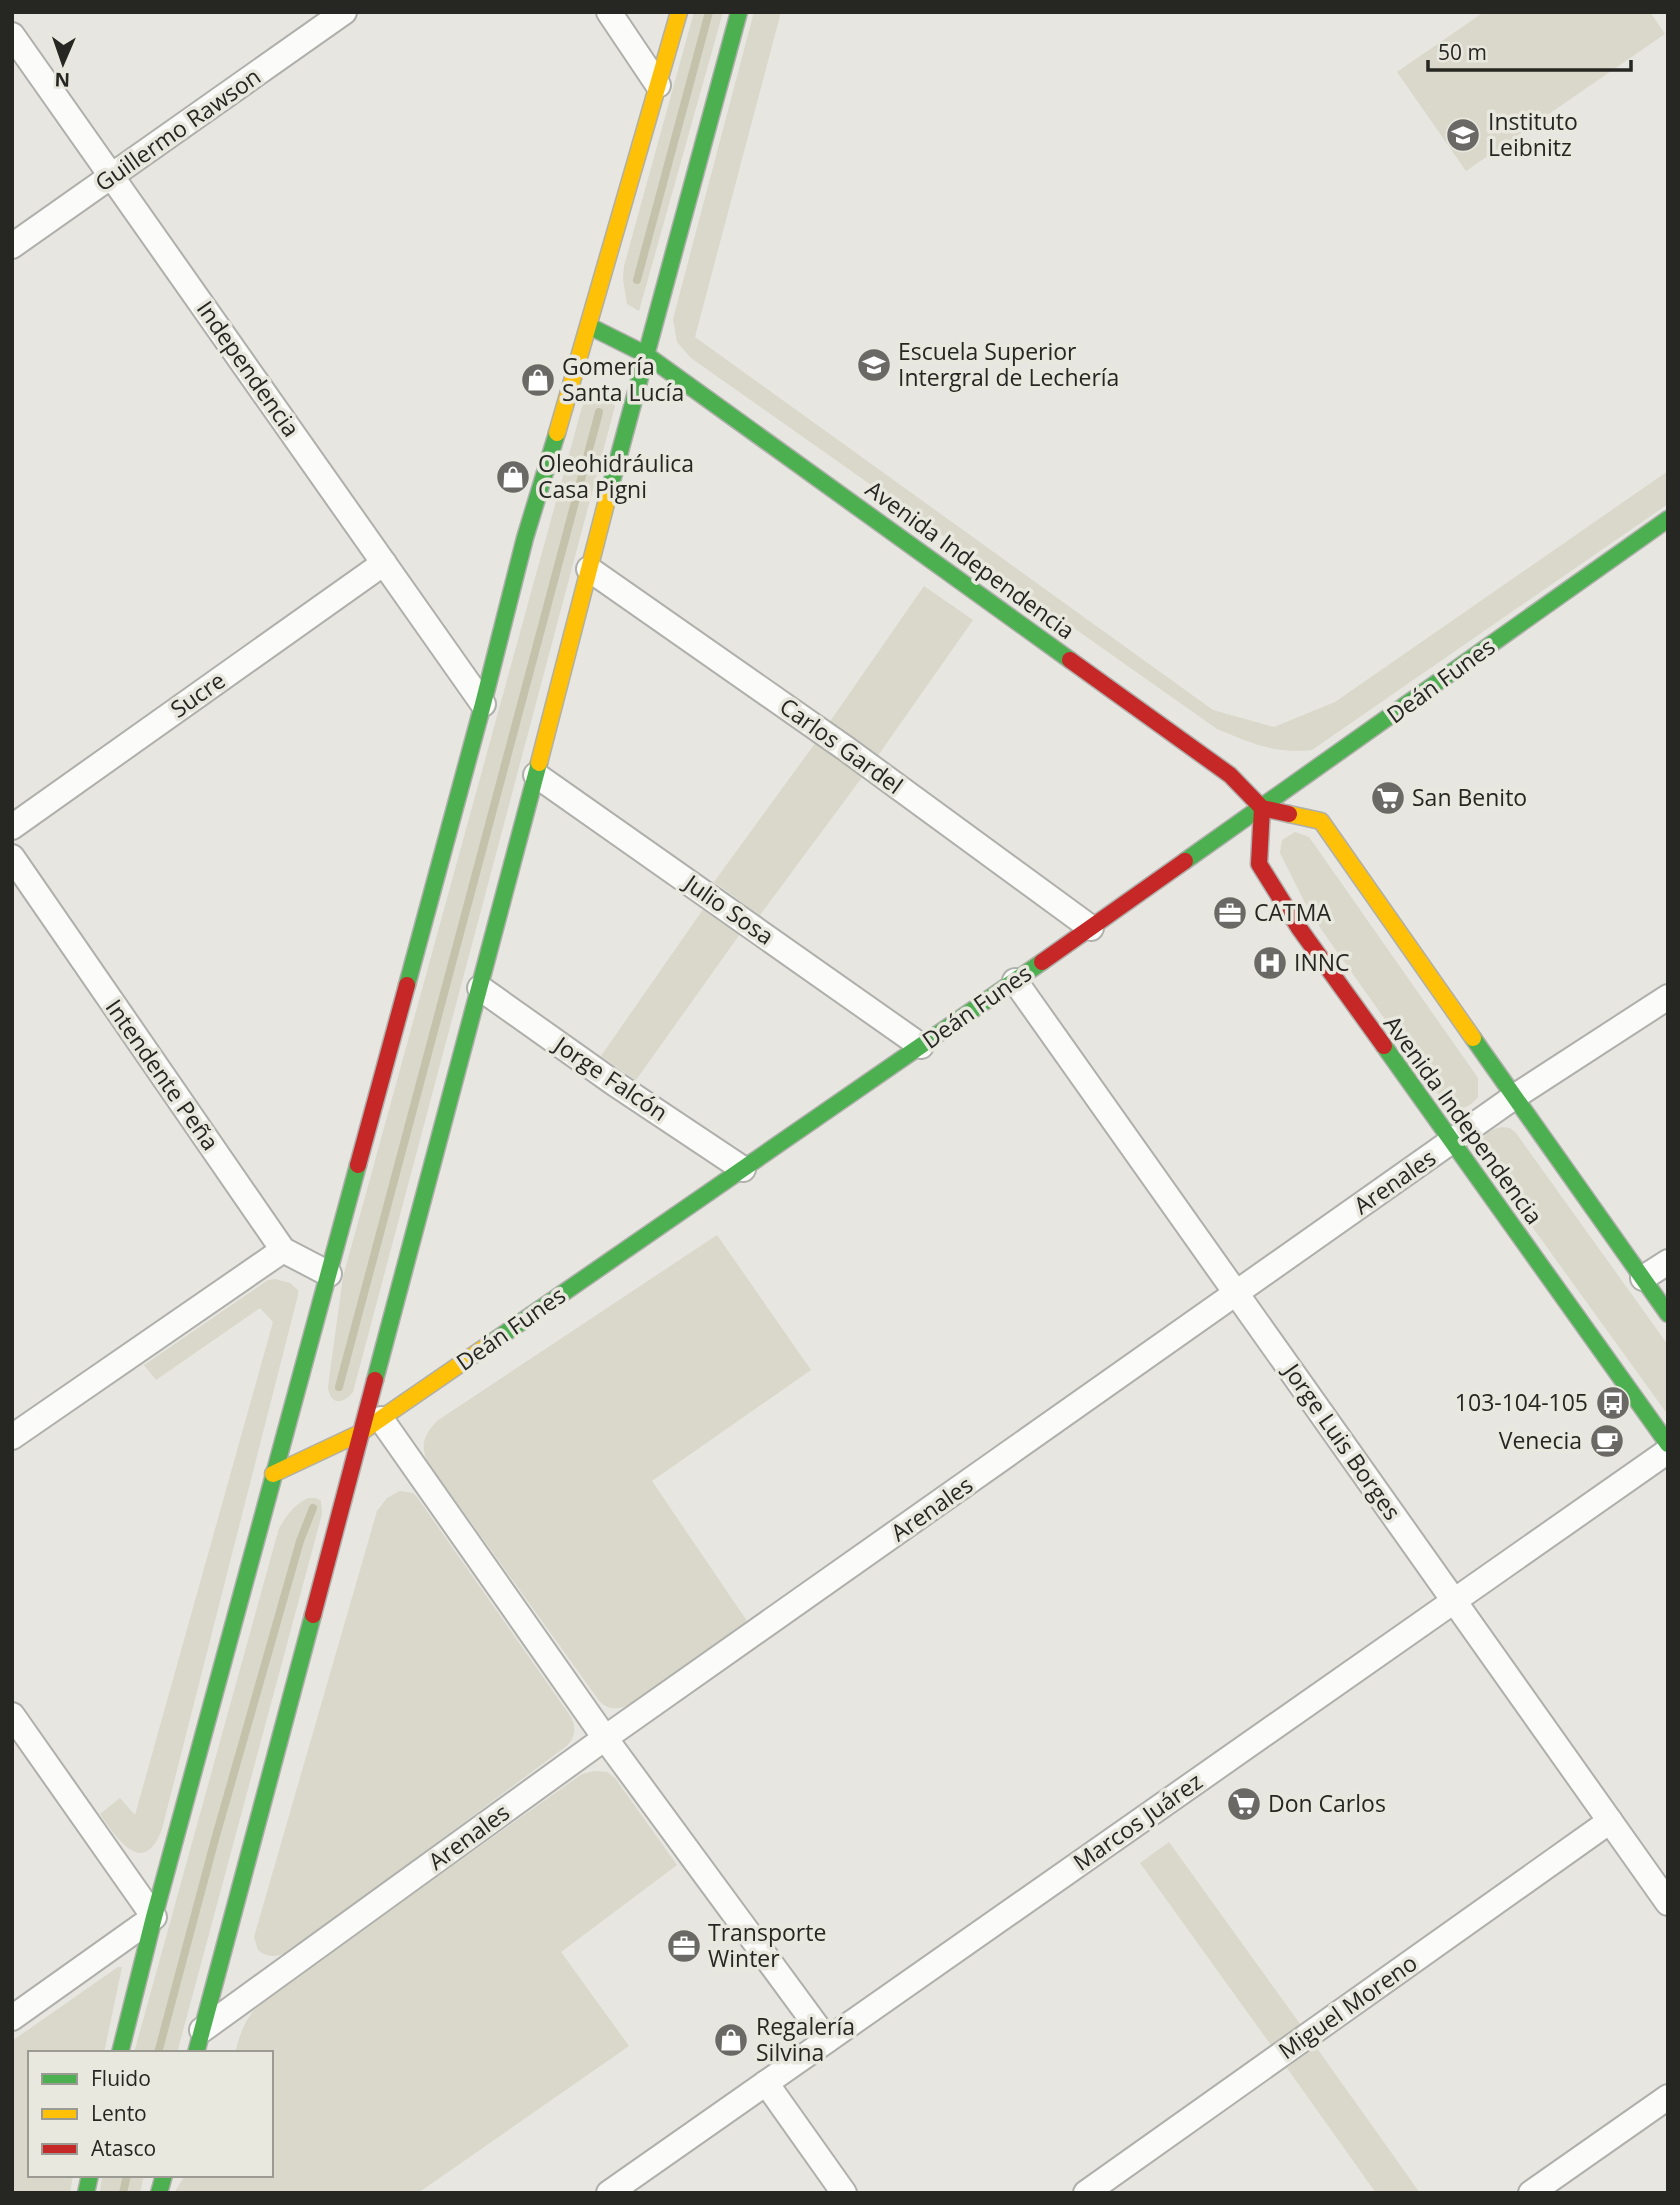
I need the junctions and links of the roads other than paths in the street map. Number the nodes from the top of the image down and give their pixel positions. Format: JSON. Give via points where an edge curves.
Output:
{"nodes":[{"id":1,"x":344,"y":12,"type":"edge"},
{"id":2,"x":609,"y":12,"type":"edge"},
{"id":3,"x":679,"y":12,"type":"edge"},
{"id":4,"x":739,"y":12,"type":"edge"},
{"id":5,"x":12,"y":34,"type":"edge"},
{"id":6,"x":658,"y":85,"type":"junction"},
{"id":7,"x":112,"y":177,"type":"junction"},
{"id":8,"x":12,"y":246,"type":"edge"},
{"id":9,"x":589,"y":326,"type":"junction"},
{"id":10,"x":645,"y":354,"type":"junction"},
{"id":11,"x":1668,"y":519,"type":"edge"},
{"id":12,"x":384,"y":563,"type":"junction"},
{"id":13,"x":589,"y":569,"type":"junction"},
{"id":14,"x":483,"y":704,"type":"junction"},
{"id":15,"x":537,"y":775,"type":"junction"},
{"id":16,"x":1262,"y":808,"type":"junction"},
{"id":17,"x":12,"y":827,"type":"edge"},
{"id":18,"x":12,"y":857,"type":"edge"},
{"id":19,"x":1091,"y":928,"type":"junction"},
{"id":20,"x":1015,"y":981,"type":"junction"},
{"id":21,"x":480,"y":988,"type":"junction"},
{"id":22,"x":1668,"y":997,"type":"edge"},
{"id":23,"x":921,"y":1046,"type":"junction"},
{"id":24,"x":1514,"y":1097,"type":"junction"},
{"id":25,"x":1451,"y":1142,"type":"junction"},
{"id":26,"x":743,"y":1169,"type":"junction"},
{"id":27,"x":283,"y":1250,"type":"junction"},
{"id":28,"x":1668,"y":1262,"type":"edge"},
{"id":29,"x":329,"y":1275,"type":"junction"},
{"id":30,"x":1643,"y":1278,"type":"junction"},
{"id":31,"x":1237,"y":1294,"type":"junction"},
{"id":32,"x":1668,"y":1314,"type":"edge"},
{"id":33,"x":381,"y":1419,"type":"junction"},
{"id":34,"x":360,"y":1433,"type":"junction"},
{"id":35,"x":12,"y":1437,"type":"edge"},
{"id":36,"x":1668,"y":1444,"type":"edge"},
{"id":37,"x":1668,"y":1451,"type":"edge"},
{"id":38,"x":273,"y":1474,"type":"junction"},
{"id":39,"x":1455,"y":1600,"type":"junction"},
{"id":40,"x":12,"y":1715,"type":"edge"},
{"id":41,"x":606,"y":1738,"type":"junction"},
{"id":42,"x":1610,"y":1821,"type":"junction"},
{"id":43,"x":1668,"y":1903,"type":"edge"},
{"id":44,"x":154,"y":1917,"type":"junction"},
{"id":45,"x":12,"y":2018,"type":"edge"},
{"id":46,"x":827,"y":2040,"type":"junction"},
{"id":47,"x":199,"y":2042,"type":"edge"},
{"id":48,"x":120,"y":2051,"type":"edge"},
{"id":49,"x":766,"y":2083,"type":"junction"},
{"id":50,"x":1668,"y":2097,"type":"edge"},
{"id":51,"x":609,"y":2193,"type":"edge"},
{"id":52,"x":844,"y":2193,"type":"edge"},
{"id":53,"x":1086,"y":2193,"type":"edge"},
{"id":54,"x":1531,"y":2193,"type":"edge"}],
"edges":[{"from":1,"to":7,"type":"street","name":"Guillermo Rawson"},
{"from":2,"to":6,"type":"street"},
{"from":3,"to":6,"type":"main road"},
{"from":4,"to":10,"type":"main road"},
{"from":5,"to":7,"type":"street","name":"Independencia"},
{"from":6,"to":9,"type":"main road"},
{"from":7,"to":8,"type":"street","name":"Guillermo Rawson"},
{"from":7,"to":12,"type":"street","name":"Independencia"},
{"from":9,"to":10,"type":"main road"},
{"from":9,"to":14,"type":"main road","via":[[525,538]]},
{"from":10,"to":13,"type":"main road"},
{"from":10,"to":16,"type":"main road","name":"Avenida Independencia","via":[[1230,775]]},
{"from":11,"to":16,"type":"main road","name":"Deán Funes"},
{"from":12,"to":14,"type":"street","name":"Independencia"},
{"from":12,"to":17,"type":"street","name":"Sucre"},
{"from":13,"to":15,"type":"main road"},
{"from":13,"to":19,"type":"street","name":"Carlos Gardel"},
{"from":14,"to":29,"type":"main road"},
{"from":15,"to":21,"type":"main road"},
{"from":15,"to":23,"type":"street","name":"Julio Sosa"},
{"from":16,"to":19,"type":"main road","name":"Deán Funes"},
{"from":16,"to":24,"type":"main road","via":[[1321,821]]},
{"from":16,"to":25,"type":"main road","name":"Avenida Independencia","via":[[1259,864]]},
{"from":18,"to":27,"type":"street","name":"Intendente Peña"},
{"from":19,"to":20,"type":"main road","name":"Deán Funes"},
{"from":20,"to":23,"type":"main road","name":"Deán Funes"},
{"from":20,"to":31,"type":"street","name":"Jorge Luis Borges"},
{"from":21,"to":26,"type":"street","name":"Jorge Falcón"},
{"from":21,"to":34,"type":"main road"},
{"from":22,"to":24,"type":"street","name":"Arenales"},
{"from":23,"to":26,"type":"main road","name":"Deán Funes"},
{"from":24,"to":25,"type":"street","name":"Arenales"},
{"from":24,"to":30,"type":"main road"},
{"from":25,"to":31,"type":"street","name":"Arenales"},
{"from":25,"to":36,"type":"main road","name":"Avenida Independencia"},
{"from":26,"to":33,"type":"main road","name":"Deán Funes"},
{"from":27,"to":29,"type":"street","name":"Intendente Peña"},
{"from":27,"to":35,"type":"street"},
{"from":28,"to":30,"type":"street"},
{"from":29,"to":38,"type":"main road"},
{"from":30,"to":32,"type":"main road"},
{"from":31,"to":39,"type":"street","name":"Jorge Luis Borges"},
{"from":31,"to":41,"type":"street","name":"Arenales"},
{"from":33,"to":34,"type":"main road","name":"Deán Funes"},
{"from":33,"to":41,"type":"street"},
{"from":34,"to":38,"type":"main road","name":"Deán Funes"},
{"from":34,"to":47,"type":"main road"},
{"from":37,"to":39,"type":"street","name":"Marcos Juárez"},
{"from":38,"to":44,"type":"main road"},
{"from":39,"to":42,"type":"street","name":"Jorge Luis Borges"},
{"from":39,"to":46,"type":"street","name":"Marcos Juárez"},
{"from":40,"to":44,"type":"street"},
{"from":41,"to":46,"type":"street"},
{"from":41,"to":47,"type":"street","name":"Arenales"},
{"from":42,"to":43,"type":"street","name":"Jorge Luis Borges"},
{"from":42,"to":53,"type":"street","name":"Miguel Moreno"},
{"from":44,"to":45,"type":"street"},
{"from":44,"to":48,"type":"main road"},
{"from":46,"to":49,"type":"street","name":"Marcos Juárez"},
{"from":49,"to":51,"type":"street","name":"Marcos Juárez"},
{"from":49,"to":52,"type":"street"},
{"from":50,"to":54,"type":"street"}]}
